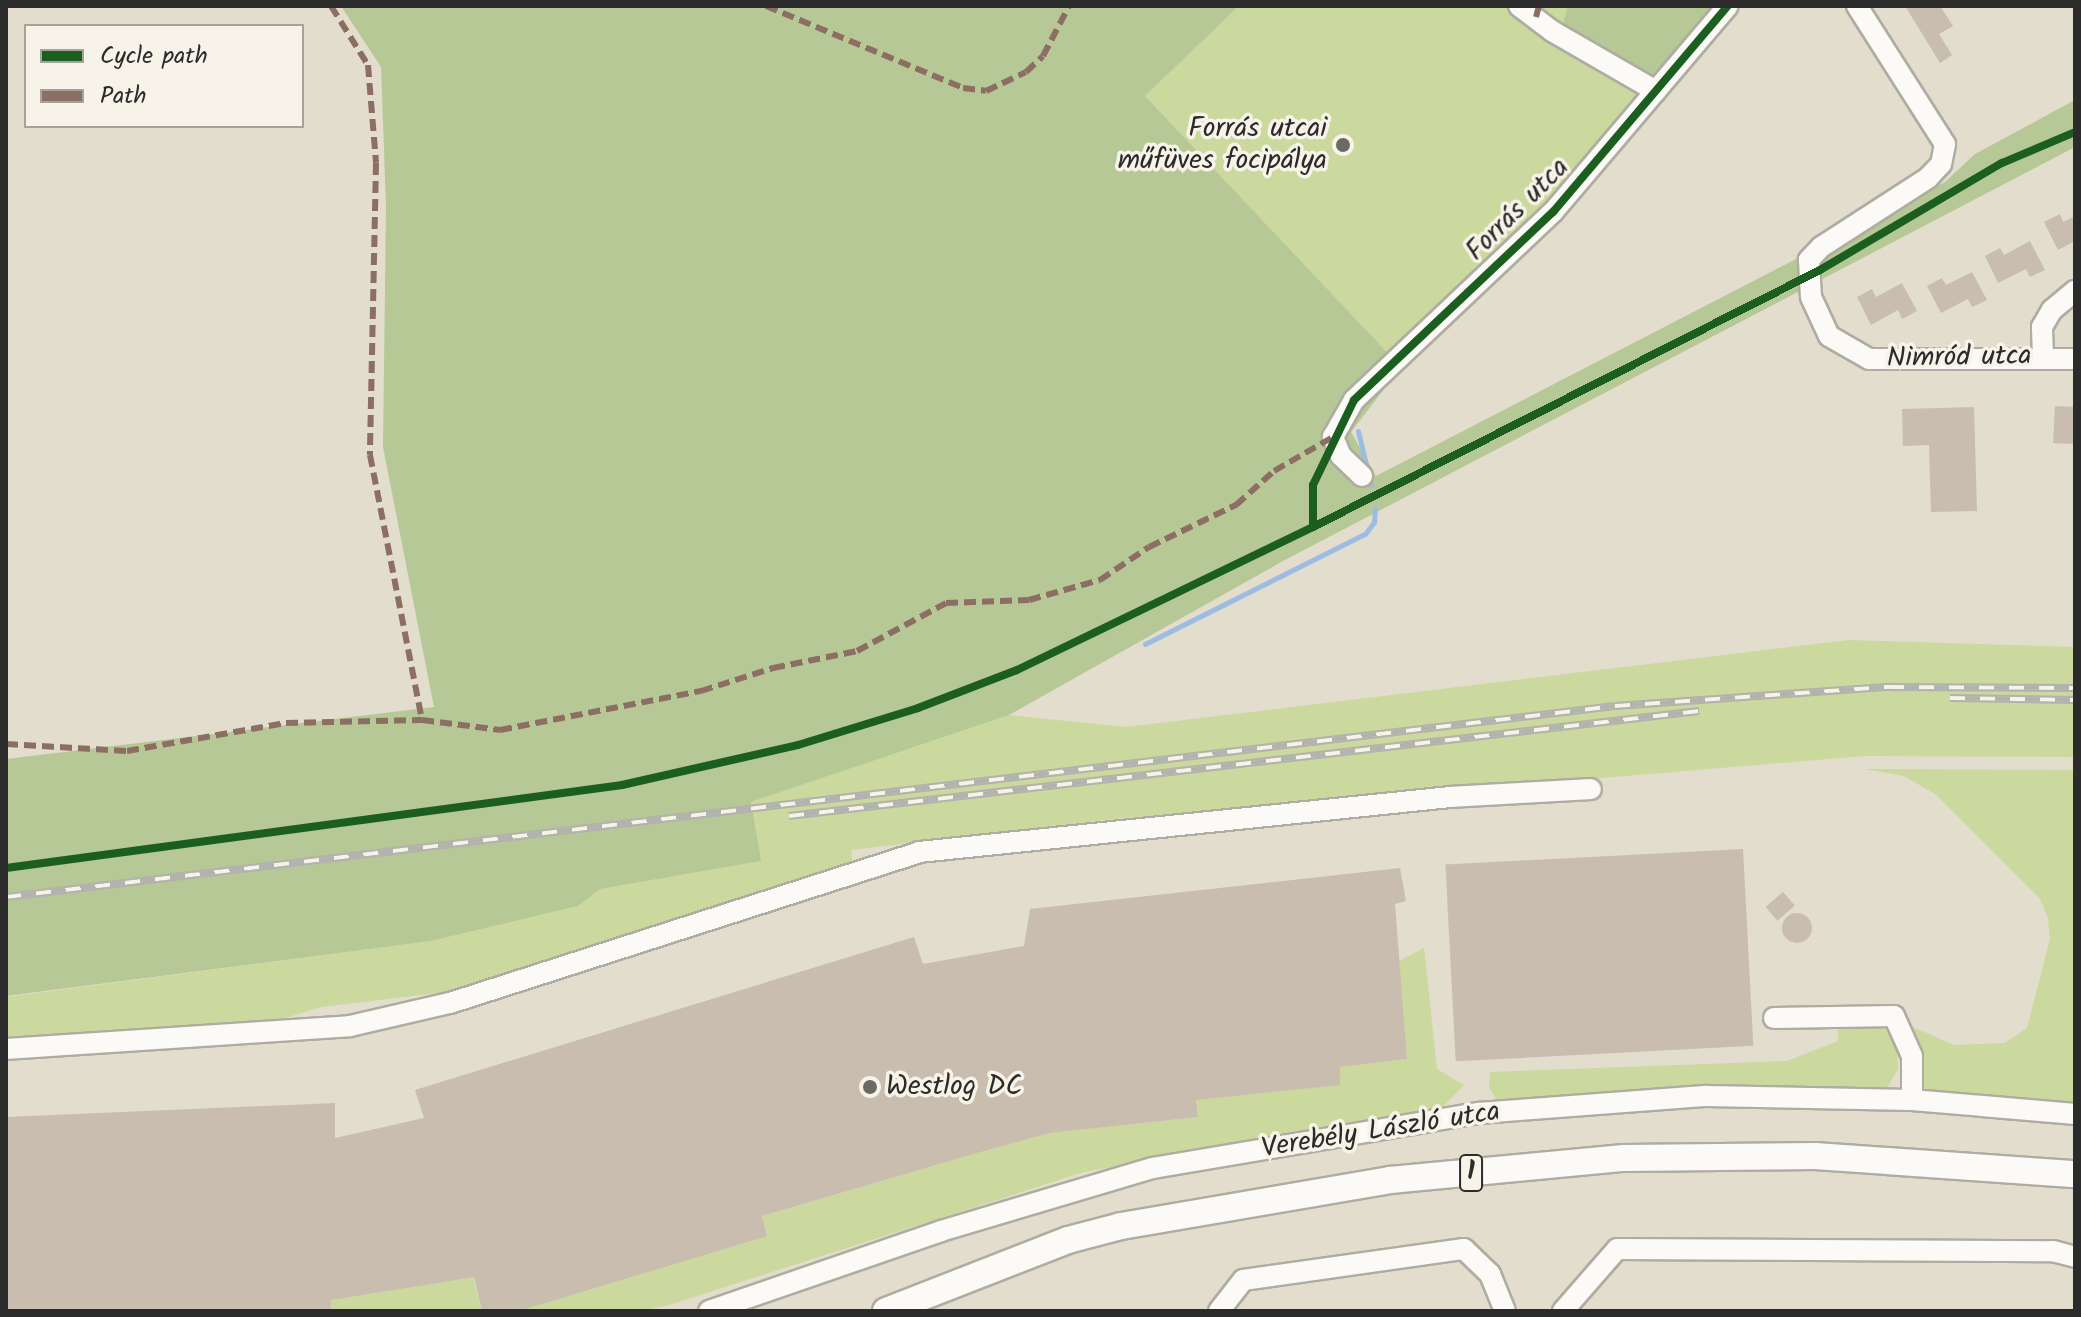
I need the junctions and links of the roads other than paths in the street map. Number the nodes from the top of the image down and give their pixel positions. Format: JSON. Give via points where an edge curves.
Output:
{"nodes":[{"id":1,"x":1519,"y":6,"type":"edge"},
{"id":2,"x":1728,"y":6,"type":"edge"},
{"id":3,"x":1857,"y":6,"type":"edge"},
{"id":4,"x":1656,"y":91,"type":"junction"},
{"id":5,"x":2075,"y":291,"type":"edge"},
{"id":6,"x":2043,"y":357,"type":"junction"},
{"id":7,"x":2075,"y":359,"type":"edge"},
{"id":8,"x":1362,"y":476,"type":"dead end"},
{"id":9,"x":1591,"y":789,"type":"dead end"},
{"id":10,"x":1774,"y":1018,"type":"dead end"},
{"id":11,"x":6,"y":1049,"type":"edge"},
{"id":12,"x":1912,"y":1100,"type":"junction"},
{"id":13,"x":2075,"y":1114,"type":"edge"},
{"id":14,"x":2075,"y":1174,"type":"edge"},
{"id":15,"x":2075,"y":1257,"type":"edge"},
{"id":16,"x":709,"y":1311,"type":"edge"},
{"id":17,"x":886,"y":1311,"type":"edge"},
{"id":18,"x":1219,"y":1311,"type":"edge"},
{"id":19,"x":1505,"y":1311,"type":"edge"},
{"id":20,"x":1563,"y":1311,"type":"edge"}],
"edges":[{"from":1,"to":4,"type":"street"},
{"from":2,"to":4,"type":"street","name":"Forrás utca"},
{"from":3,"to":6,"type":"street","name":"Nimród utca","via":[[1945,144],[1941,164],[1928,178],[1809,260],[1807,277],[1829,336],[1869,359]]},
{"from":4,"to":8,"type":"street","name":"Forrás utca","via":[[1553,212],[1354,400],[1333,437],[1341,456]]},
{"from":5,"to":6,"type":"street","via":[[2052,310],[2042,327]]},
{"from":6,"to":7,"type":"street","name":"Nimród utca"},
{"from":9,"to":11,"type":"street","via":[[1450,797],[919,852],[450,1003],[350,1026]]},
{"from":10,"to":12,"type":"street","via":[[1894,1016],[1912,1056]]},
{"from":12,"to":13,"type":"street","name":"Verebély László utca"},
{"from":12,"to":16,"type":"street","name":"Verebély László utca","via":[[1707,1096],[1479,1113],[1153,1168],[941,1231]]},
{"from":14,"to":17,"type":"main road","number":"1","via":[[1815,1156],[1624,1158],[1390,1180],[1121,1226],[1040,1250]]},
{"from":15,"to":20,"type":"street","via":[[2053,1251],[1617,1249]]},
{"from":18,"to":19,"type":"street","via":[[1243,1280],[1464,1249],[1490,1274]]}]}
